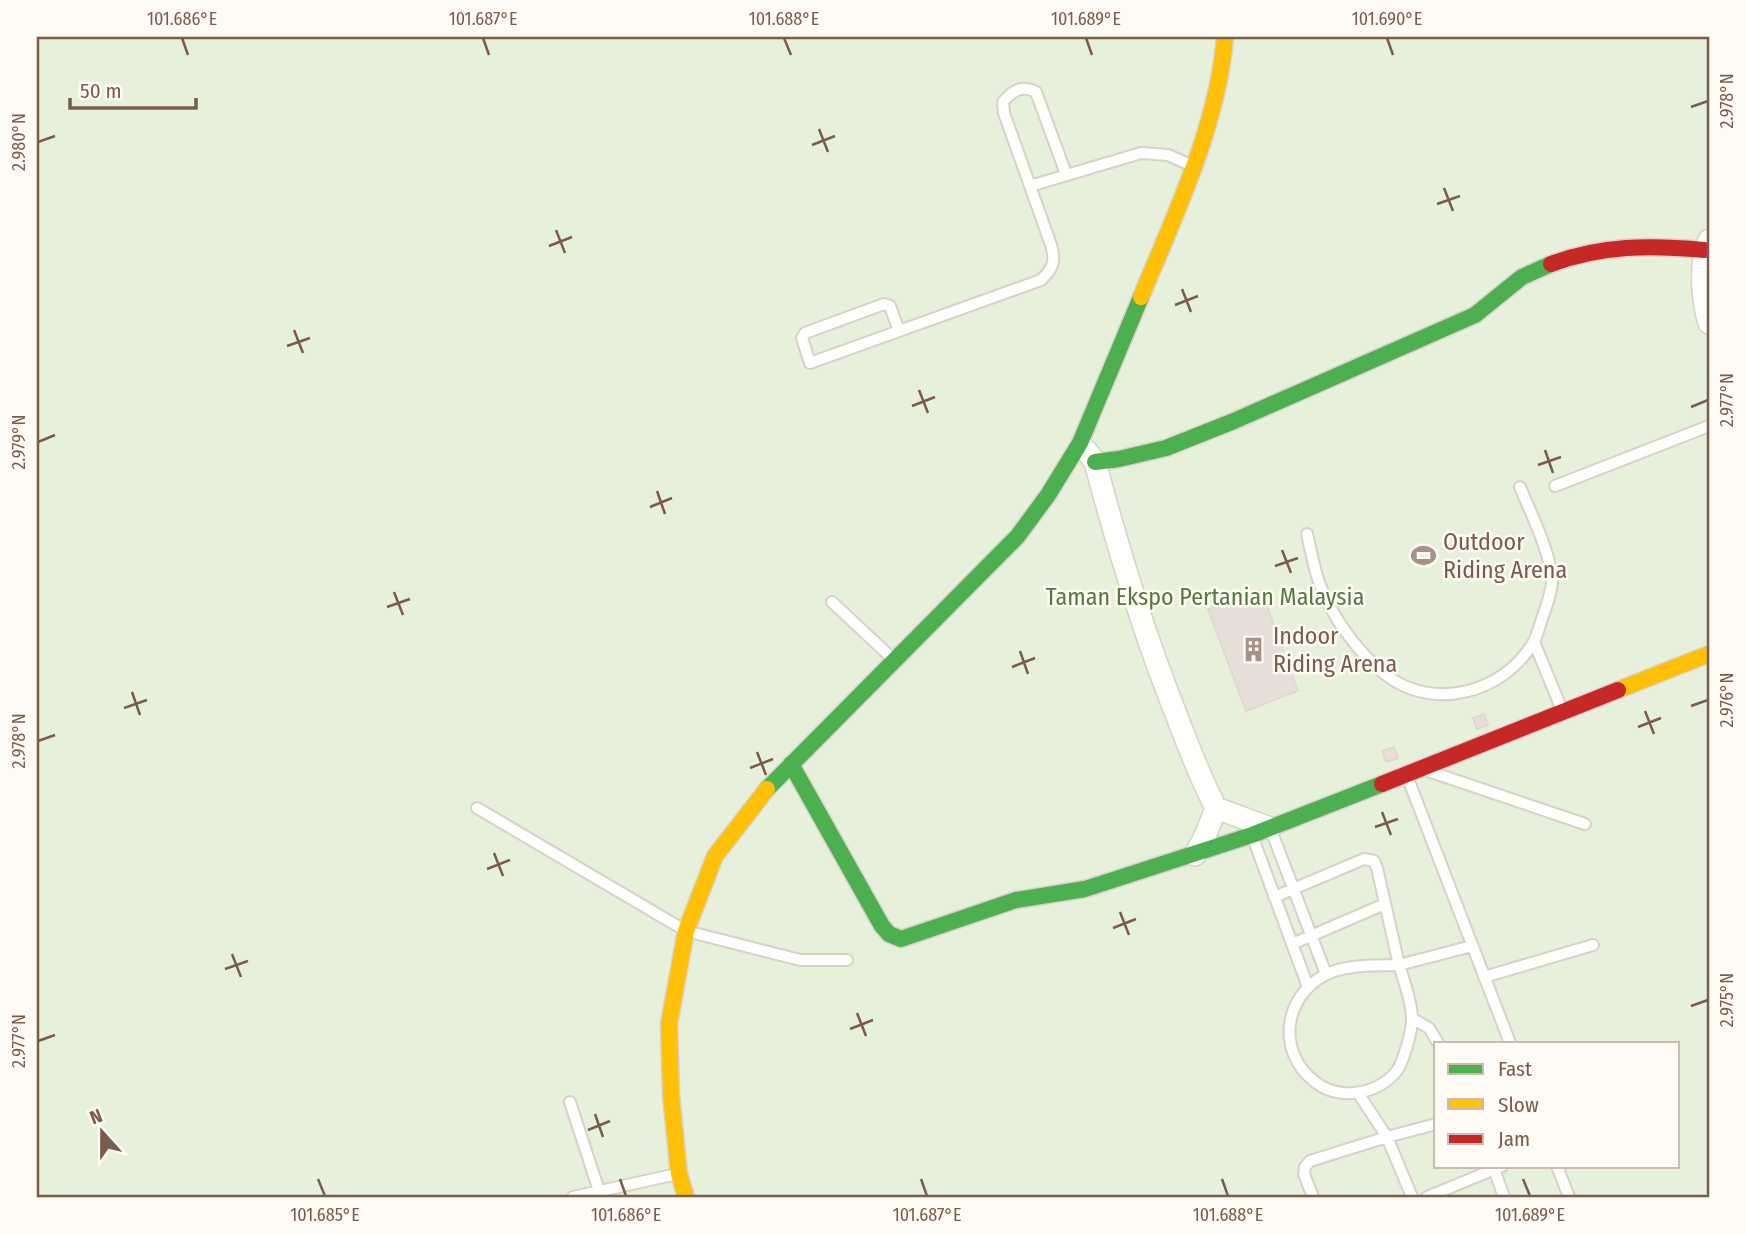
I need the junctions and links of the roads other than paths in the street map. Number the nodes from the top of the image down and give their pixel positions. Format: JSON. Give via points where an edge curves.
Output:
{"nodes":[{"id":1,"x":1225,"y":37,"type":"edge"},
{"id":2,"x":1195,"y":167,"type":"junction"},
{"id":3,"x":1066,"y":174,"type":"junction"},
{"id":4,"x":1030,"y":186,"type":"junction"},
{"id":5,"x":1707,"y":245,"type":"edge"},
{"id":6,"x":1709,"y":323,"type":"edge"},
{"id":7,"x":899,"y":331,"type":"junction"},
{"id":8,"x":1709,"y":426,"type":"edge"},
{"id":9,"x":1080,"y":443,"type":"junction"},
{"id":10,"x":1095,"y":462,"type":"junction"},
{"id":11,"x":1555,"y":486,"type":"dead end"},
{"id":12,"x":1520,"y":487,"type":"dead end"},
{"id":13,"x":1307,"y":534,"type":"dead end"},
{"id":14,"x":832,"y":602,"type":"dead end"},
{"id":15,"x":1534,"y":642,"type":"junction"},
{"id":16,"x":1709,"y":654,"type":"edge"},
{"id":17,"x":895,"y":661,"type":"junction"},
{"id":18,"x":1562,"y":710,"type":"junction"},
{"id":19,"x":791,"y":764,"type":"junction"},
{"id":20,"x":1412,"y":771,"type":"junction"},
{"id":21,"x":477,"y":808,"type":"dead end"},
{"id":22,"x":1216,"y":808,"type":"junction"},
{"id":23,"x":1585,"y":824,"type":"dead end"},
{"id":24,"x":1261,"y":831,"type":"junction"},
{"id":25,"x":1195,"y":855,"type":"junction"},
{"id":26,"x":1293,"y":890,"type":"junction"},
{"id":27,"x":1274,"y":897,"type":"junction"},
{"id":28,"x":1385,"y":904,"type":"junction"},
{"id":29,"x":686,"y":931,"type":"junction"},
{"id":30,"x":1311,"y":936,"type":"junction"},
{"id":31,"x":1292,"y":944,"type":"junction"},
{"id":32,"x":1472,"y":946,"type":"junction"},
{"id":33,"x":1592,"y":946,"type":"dead end"},
{"id":34,"x":847,"y":960,"type":"dead end"},
{"id":35,"x":1399,"y":965,"type":"junction"},
{"id":36,"x":1326,"y":974,"type":"junction"},
{"id":37,"x":1484,"y":977,"type":"junction"},
{"id":38,"x":1308,"y":986,"type":"junction"},
{"id":39,"x":1413,"y":1019,"type":"junction"},
{"id":40,"x":1437,"y":1042,"type":"edge"},
{"id":41,"x":1510,"y":1042,"type":"edge"},
{"id":42,"x":1358,"y":1093,"type":"junction"},
{"id":43,"x":570,"y":1102,"type":"dead end"},
{"id":44,"x":1434,"y":1125,"type":"edge"},
{"id":45,"x":1387,"y":1137,"type":"junction"},
{"id":46,"x":1494,"y":1168,"type":"edge"},
{"id":47,"x":1496,"y":1168,"type":"edge"},
{"id":48,"x":1559,"y":1168,"type":"edge"},
{"id":49,"x":679,"y":1174,"type":"junction"},
{"id":50,"x":600,"y":1194,"type":"edge"},
{"id":51,"x":573,"y":1197,"type":"edge"},
{"id":52,"x":686,"y":1197,"type":"edge"},
{"id":53,"x":1313,"y":1197,"type":"edge"},
{"id":54,"x":1412,"y":1197,"type":"edge"},
{"id":55,"x":1427,"y":1197,"type":"edge"},
{"id":56,"x":1504,"y":1197,"type":"edge"},
{"id":57,"x":1569,"y":1197,"type":"edge"}],
"edges":[{"from":1,"to":2,"type":"street"},
{"from":2,"to":3,"type":"lane","via":[[1168,155],[1141,153]]},
{"from":2,"to":9,"type":"street"},
{"from":3,"to":4,"type":"lane"},
{"from":3,"to":4,"type":"lane","via":[[1036,92],[1018,89],[1003,102],[1004,113]]},
{"from":4,"to":7,"type":"lane","via":[[1055,257],[1052,270],[1041,280]]},
{"from":5,"to":6,"type":"street","via":[[1703,304]]},
{"from":5,"to":10,"type":"street","via":[[1616,245],[1548,265],[1518,280],[1475,315],[1234,420],[1145,454]]},
{"from":7,"to":7,"type":"lane","via":[[810,363],[802,335],[884,304],[890,306]]},
{"from":8,"to":11,"type":"lane"},
{"from":9,"to":10,"type":"street"},
{"from":9,"to":17,"type":"street","via":[[1017,537]]},
{"from":10,"to":22,"type":"street","via":[[1120,556],[1163,682]]},
{"from":12,"to":15,"type":"lane","via":[[1552,582]]},
{"from":13,"to":15,"type":"lane","via":[[1320,586],[1336,616],[1369,658],[1401,685],[1422,694],[1464,693],[1506,673]]},
{"from":14,"to":17,"type":"lane"},
{"from":15,"to":18,"type":"lane"},
{"from":16,"to":18,"type":"street"},
{"from":17,"to":19,"type":"street"},
{"from":18,"to":20,"type":"street"},
{"from":19,"to":25,"type":"street","via":[[881,926],[901,939],[1016,900],[1085,889]]},
{"from":19,"to":29,"type":"street","via":[[715,856]]},
{"from":20,"to":23,"type":"lane"},
{"from":20,"to":24,"type":"street"},
{"from":20,"to":32,"type":"lane"},
{"from":21,"to":29,"type":"lane"},
{"from":22,"to":24,"type":"street"},
{"from":22,"to":25,"type":"street"},
{"from":24,"to":25,"type":"street"},
{"from":24,"to":26,"type":"lane"},
{"from":24,"to":27,"type":"lane"},
{"from":26,"to":27,"type":"lane"},
{"from":26,"to":28,"type":"lane","via":[[1364,859],[1374,861]]},
{"from":26,"to":30,"type":"lane"},
{"from":27,"to":31,"type":"lane"},
{"from":28,"to":30,"type":"lane"},
{"from":28,"to":35,"type":"lane"},
{"from":29,"to":34,"type":"lane","via":[[800,960]]},
{"from":29,"to":49,"type":"street","via":[[669,1024]]},
{"from":30,"to":31,"type":"lane"},
{"from":30,"to":36,"type":"lane"},
{"from":31,"to":38,"type":"lane"},
{"from":32,"to":35,"type":"lane"},
{"from":32,"to":37,"type":"lane"},
{"from":33,"to":37,"type":"lane"},
{"from":35,"to":36,"type":"lane"},
{"from":35,"to":39,"type":"lane"},
{"from":36,"to":38,"type":"lane"},
{"from":37,"to":41,"type":"lane"},
{"from":38,"to":42,"type":"lane","via":[[1294,1004],[1288,1026],[1290,1048],[1315,1083],[1336,1092]]},
{"from":39,"to":40,"type":"lane","via":[[1429,1028]]},
{"from":39,"to":42,"type":"lane","via":[[1399,1070],[1384,1084]]},
{"from":42,"to":45,"type":"lane"},
{"from":43,"to":50,"type":"lane"},
{"from":44,"to":45,"type":"lane"},
{"from":45,"to":53,"type":"lane","via":[[1310,1161],[1304,1174]]},
{"from":45,"to":54,"type":"lane"},
{"from":46,"to":55,"type":"lane"},
{"from":47,"to":56,"type":"lane"},
{"from":48,"to":57,"type":"lane"},
{"from":49,"to":50,"type":"lane"},
{"from":49,"to":52,"type":"street"},
{"from":50,"to":51,"type":"lane"}]}
